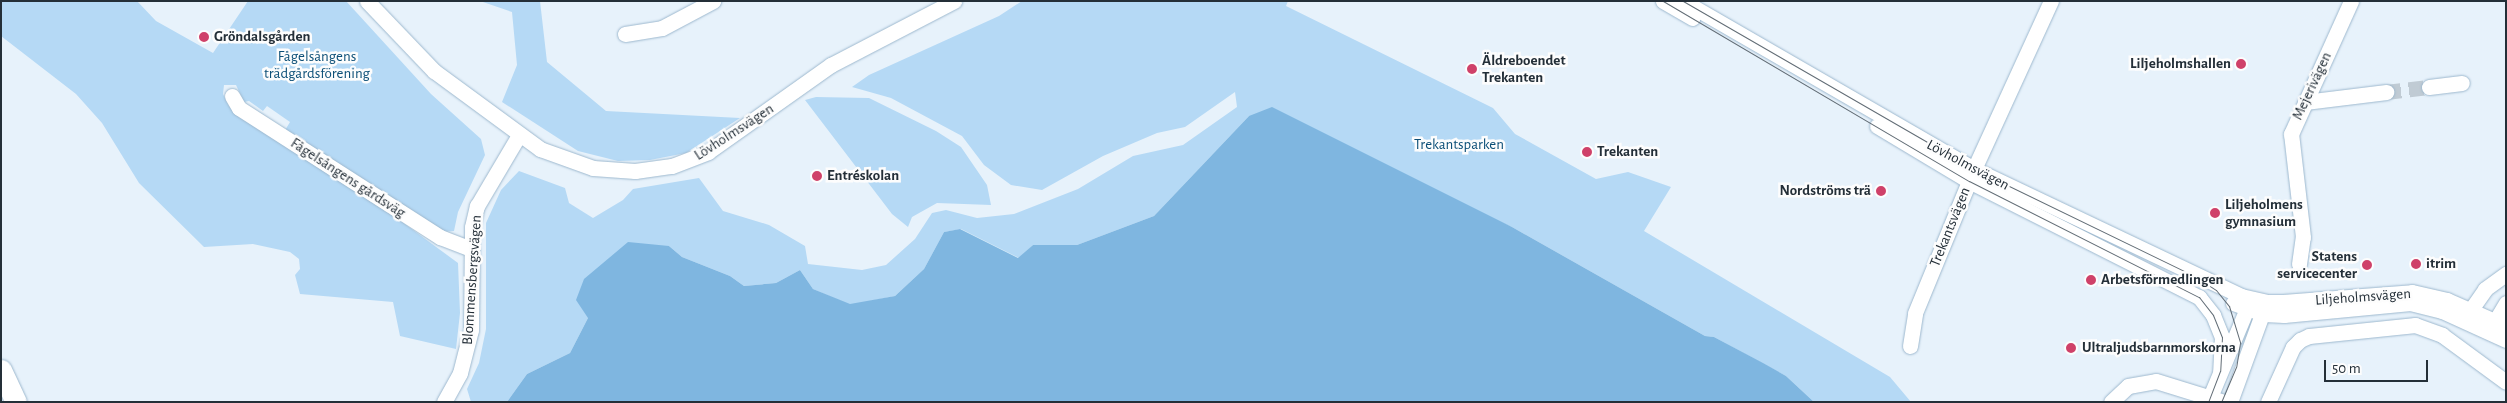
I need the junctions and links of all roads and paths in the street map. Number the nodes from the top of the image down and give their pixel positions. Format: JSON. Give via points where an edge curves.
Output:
{"nodes":[{"id":1,"x":366,"y":1,"type":"edge"},
{"id":2,"x":713,"y":1,"type":"edge"},
{"id":3,"x":954,"y":1,"type":"edge"},
{"id":4,"x":1663,"y":1,"type":"edge"},
{"id":5,"x":1683,"y":1,"type":"edge"},
{"id":6,"x":2351,"y":1,"type":"edge"},
{"id":7,"x":2048,"y":2,"type":"edge"},
{"id":8,"x":625,"y":34,"type":"dead end"},
{"id":9,"x":2462,"y":83,"type":"dead end"},
{"id":10,"x":2429,"y":87,"type":"tunnel mouth"},
{"id":11,"x":2386,"y":92,"type":"tunnel mouth"},
{"id":12,"x":232,"y":96,"type":"dead end"},
{"id":13,"x":2305,"y":102,"type":"junction"},
{"id":14,"x":519,"y":135,"type":"junction"},
{"id":15,"x":1971,"y":175,"type":"junction"},
{"id":16,"x":472,"y":249,"type":"junction"},
{"id":17,"x":2299,"y":264,"type":"dead end"},
{"id":18,"x":2506,"y":274,"type":"edge"},
{"id":19,"x":2182,"y":286,"type":"junction"},
{"id":20,"x":2506,"y":303,"type":"edge"},
{"id":21,"x":2249,"y":304,"type":"junction"},
{"id":22,"x":2265,"y":308,"type":"junction"},
{"id":23,"x":2467,"y":315,"type":"junction"},
{"id":24,"x":2497,"y":326,"type":"edge"},
{"id":25,"x":2506,"y":340,"type":"edge"},
{"id":26,"x":1910,"y":346,"type":"dead end"},
{"id":27,"x":1,"y":370,"type":"edge"},
{"id":28,"x":2220,"y":371,"type":"junction"},
{"id":29,"x":2506,"y":382,"type":"edge"},
{"id":30,"x":2214,"y":400,"type":"edge"},
{"id":31,"x":16,"y":402,"type":"edge"},
{"id":32,"x":444,"y":402,"type":"edge"},
{"id":33,"x":2111,"y":402,"type":"edge"},
{"id":34,"x":2230,"y":402,"type":"edge"},
{"id":35,"x":2268,"y":402,"type":"edge"}],
"edges":[{"from":1,"to":14,"type":"street","name":"Lövholmsvägen","via":[[434,71]]},
{"from":2,"to":8,"type":"street","via":[[662,28]]},
{"from":3,"to":14,"type":"street","name":"Lövholmsvägen","via":[[831,65],[708,152],[678,164],[635,171],[593,168],[540,149]]},
{"from":4,"to":15,"type":"street","name":"Lövholmsvägen"},
{"from":5,"to":15,"type":"street","name":"Lövholmsvägen"},
{"from":6,"to":13,"type":"street","name":"Mejerivägen"},
{"from":7,"to":15,"type":"street","name":"Trekantsvägen"},
{"from":9,"to":10,"type":"street"},
{"from":11,"to":13,"type":"street"},
{"from":12,"to":16,"type":"street","name":"Fågelsångens gårdsväg","via":[[239,108],[440,237]]},
{"from":13,"to":17,"type":"street","name":"Mejerivägen","via":[[2291,134],[2303,237]]},
{"from":14,"to":16,"type":"street","name":"Blommensbergsvägen","via":[[477,206]]},
{"from":15,"to":19,"type":"street","name":"Lövholmsvägen"},
{"from":15,"to":21,"type":"street","name":"Lövholmsvägen"},
{"from":15,"to":26,"type":"street","name":"Trekantsvägen","via":[[1915,313]]},
{"from":16,"to":32,"type":"street","name":"Blommensbergsvägen","via":[[468,350]]},
{"from":18,"to":23,"type":"street","via":[[2485,289]]},
{"from":19,"to":21,"type":"street","name":"Lövholmsvägen"},
{"from":19,"to":28,"type":"street","name":"Lövholmsvägen","via":[[2199,297],[2217,322],[2223,356]]},
{"from":20,"to":24,"type":"street"},
{"from":21,"to":22,"type":"street","name":"Lövholmsvägen"},
{"from":21,"to":28,"type":"street"},
{"from":22,"to":23,"type":"street","name":"Liljeholmsvägen","via":[[2412,292]]},
{"from":22,"to":34,"type":"street"},
{"from":23,"to":24,"type":"street","name":"Liljeholmsvägen"},
{"from":24,"to":25,"type":"street","name":"Liljeholmsvägen"},
{"from":27,"to":31,"type":"highway"},
{"from":28,"to":30,"type":"street"},
{"from":29,"to":35,"type":"street","via":[[2442,335],[2415,325],[2309,336],[2300,340],[2293,347]]},
{"from":30,"to":33,"type":"street","via":[[2156,381],[2128,386]]}]}
